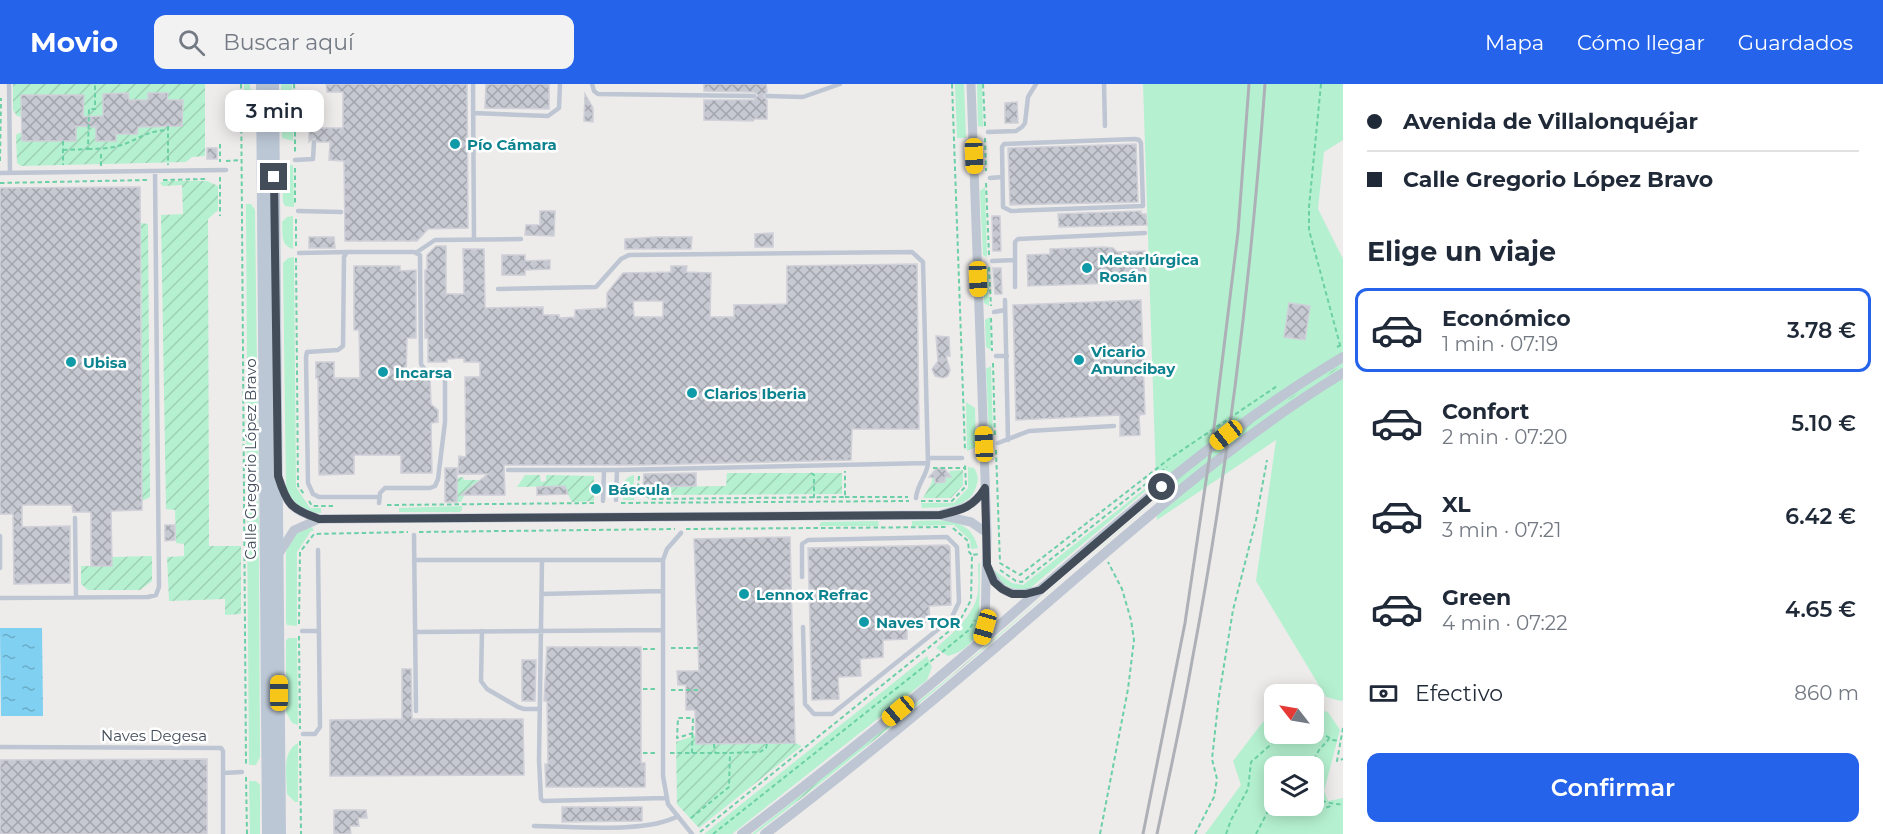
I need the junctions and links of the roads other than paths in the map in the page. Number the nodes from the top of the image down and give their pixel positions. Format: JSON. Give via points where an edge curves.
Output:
{"nodes":[{"id":1,"x":9,"y":84,"type":"edge"},
{"id":2,"x":262,"y":84,"type":"edge"},
{"id":3,"x":273,"y":84,"type":"edge"},
{"id":4,"x":473,"y":84,"type":"edge"},
{"id":5,"x":560,"y":84,"type":"edge"},
{"id":6,"x":592,"y":84,"type":"edge"},
{"id":7,"x":840,"y":84,"type":"edge"},
{"id":8,"x":971,"y":84,"type":"edge"},
{"id":9,"x":1036,"y":84,"type":"edge"},
{"id":10,"x":1104,"y":84,"type":"edge"},
{"id":11,"x":754,"y":96,"type":"dead end"},
{"id":12,"x":767,"y":96,"type":"dead end"},
{"id":13,"x":297,"y":110,"type":"dead end"},
{"id":14,"x":473,"y":113,"type":"junction"},
{"id":15,"x":1105,"y":126,"type":"dead end"},
{"id":16,"x":314,"y":128,"type":"dead end"},
{"id":17,"x":988,"y":132,"type":"dead end"},
{"id":18,"x":314,"y":142,"type":"dead end"},
{"id":19,"x":295,"y":160,"type":"road end"},
{"id":20,"x":226,"y":170,"type":"dead end"},
{"id":21,"x":155,"y":171,"type":"junction"},
{"id":22,"x":0,"y":173,"type":"edge"},
{"id":23,"x":10,"y":173,"type":"junction"},
{"id":24,"x":1002,"y":177,"type":"junction"},
{"id":25,"x":990,"y":178,"type":"dead end"},
{"id":26,"x":298,"y":211,"type":"dead end"},
{"id":27,"x":342,"y":212,"type":"dead end"},
{"id":28,"x":1145,"y":234,"type":"dead end"},
{"id":29,"x":521,"y":239,"type":"dead end"},
{"id":30,"x":474,"y":240,"type":"junction"},
{"id":31,"x":299,"y":252,"type":"dead end"},
{"id":32,"x":347,"y":252,"type":"junction"},
{"id":33,"x":417,"y":252,"type":"junction"},
{"id":34,"x":1014,"y":260,"type":"junction"},
{"id":35,"x":992,"y":261,"type":"dead end"},
{"id":36,"x":1015,"y":287,"type":"dead end"},
{"id":37,"x":498,"y":289,"type":"dead end"},
{"id":38,"x":1005,"y":300,"type":"dead end"},
{"id":39,"x":1005,"y":310,"type":"junction"},
{"id":40,"x":994,"y":312,"type":"dead end"},
{"id":41,"x":1342,"y":349,"type":"edge"},
{"id":42,"x":996,"y":356,"type":"dead end"},
{"id":43,"x":1006,"y":356,"type":"junction"},
{"id":44,"x":1343,"y":373,"type":"edge"},
{"id":45,"x":1114,"y":426,"type":"dead end"},
{"id":46,"x":1008,"y":440,"type":"junction"},
{"id":47,"x":998,"y":443,"type":"dead end"},
{"id":48,"x":962,"y":458,"type":"dead end"},
{"id":49,"x":928,"y":461,"type":"junction"},
{"id":50,"x":508,"y":470,"type":"dead end"},
{"id":51,"x":604,"y":470,"type":"junction"},
{"id":52,"x":617,"y":470,"type":"junction"},
{"id":53,"x":278,"y":476,"type":"junction"},
{"id":54,"x":985,"y":488,"type":"junction"},
{"id":55,"x":916,"y":497,"type":"road end"},
{"id":56,"x":603,"y":502,"type":"road end"},
{"id":57,"x":616,"y":502,"type":"road end"},
{"id":58,"x":940,"y":515,"type":"junction"},
{"id":59,"x":75,"y":518,"type":"dead end"},
{"id":60,"x":319,"y":519,"type":"junction"},
{"id":61,"x":813,"y":532,"type":"dead end"},
{"id":62,"x":882,"y":532,"type":"dead end"},
{"id":63,"x":681,"y":533,"type":"dead end"},
{"id":64,"x":987,"y":533,"type":"junction"},
{"id":65,"x":414,"y":535,"type":"dead end"},
{"id":66,"x":0,"y":536,"type":"edge"},
{"id":67,"x":882,"y":538,"type":"junction"},
{"id":68,"x":813,"y":539,"type":"junction"},
{"id":69,"x":318,"y":550,"type":"dead end"},
{"id":70,"x":278,"y":555,"type":"junction"},
{"id":71,"x":414,"y":560,"type":"junction"},
{"id":72,"x":542,"y":561,"type":"junction"},
{"id":73,"x":663,"y":561,"type":"junction"},
{"id":74,"x":987,"y":565,"type":"junction"},
{"id":75,"x":0,"y":568,"type":"edge"},
{"id":76,"x":802,"y":577,"type":"dead end"},
{"id":77,"x":1041,"y":590,"type":"junction"},
{"id":78,"x":663,"y":591,"type":"junction"},
{"id":79,"x":542,"y":594,"type":"junction"},
{"id":80,"x":76,"y":597,"type":"junction"},
{"id":81,"x":0,"y":598,"type":"edge"},
{"id":82,"x":803,"y":627,"type":"dead end"},
{"id":83,"x":541,"y":630,"type":"junction"},
{"id":84,"x":663,"y":630,"type":"junction"},
{"id":85,"x":302,"y":631,"type":"dead end"},
{"id":86,"x":318,"y":631,"type":"junction"},
{"id":87,"x":482,"y":631,"type":"junction"},
{"id":88,"x":415,"y":632,"type":"junction"},
{"id":89,"x":981,"y":641,"type":"junction"},
{"id":90,"x":540,"y":709,"type":"junction"},
{"id":91,"x":416,"y":711,"type":"dead end"},
{"id":92,"x":303,"y":734,"type":"dead end"},
{"id":93,"x":0,"y":747,"type":"edge"},
{"id":94,"x":242,"y":772,"type":"dead end"},
{"id":95,"x":223,"y":773,"type":"junction"},
{"id":96,"x":665,"y":798,"type":"junction"},
{"id":97,"x":678,"y":816,"type":"junction"},
{"id":98,"x":534,"y":826,"type":"dead end"},
{"id":99,"x":223,"y":834,"type":"edge"},
{"id":100,"x":268,"y":834,"type":"edge"},
{"id":101,"x":280,"y":834,"type":"edge"},
{"id":102,"x":692,"y":834,"type":"edge"},
{"id":103,"x":742,"y":834,"type":"edge"},
{"id":104,"x":765,"y":834,"type":"edge"}],
"edges":[{"from":1,"to":23,"type":"lane"},
{"from":2,"to":100,"type":"main road","name":"Calle Gregorio López Bravo"},
{"from":3,"to":53,"type":"main road","name":"Calle Gregorio López Bravo"},
{"from":4,"to":14,"type":"lane"},
{"from":5,"to":14,"type":"lane","via":[[559,108],[548,116]]},
{"from":6,"to":11,"type":"lane","via":[[598,94]]},
{"from":7,"to":12,"type":"lane","via":[[803,97]]},
{"from":8,"to":54,"type":"street"},
{"from":9,"to":17,"type":"lane","via":[[1028,97],[1022,127],[1017,131]]},
{"from":10,"to":15,"type":"lane"},
{"from":13,"to":16,"type":"lane","via":[[312,111]]},
{"from":14,"to":30,"type":"lane"},
{"from":18,"to":19,"type":"lane","via":[[313,159]]},
{"from":20,"to":21,"type":"lane"},
{"from":21,"to":23,"type":"lane"},
{"from":21,"to":80,"type":"lane","via":[[159,587],[156,595],[148,597]]},
{"from":22,"to":23,"type":"lane"},
{"from":24,"to":24,"type":"lane","via":[[1003,207],[1007,211],[1143,206],[1138,140],[1004,144]]},
{"from":24,"to":25,"type":"lane"},
{"from":26,"to":27,"type":"lane"},
{"from":28,"to":34,"type":"lane","via":[[1018,239]]},
{"from":29,"to":30,"type":"lane"},
{"from":30,"to":33,"type":"lane","via":[[435,240]]},
{"from":31,"to":32,"type":"lane"},
{"from":32,"to":33,"type":"lane"},
{"from":32,"to":33,"type":"lane","via":[[343,346],[338,350],[307,352],[306,357],[308,483],[319,497],[379,502],[385,488],[430,488],[438,479],[445,422],[445,375],[440,370],[425,370],[420,364]]},
{"from":34,"to":35,"type":"lane"},
{"from":34,"to":36,"type":"lane"},
{"from":37,"to":49,"type":"lane","via":[[596,287],[629,255],[912,252],[923,262]]},
{"from":38,"to":39,"type":"lane"},
{"from":39,"to":40,"type":"lane"},
{"from":39,"to":43,"type":"lane"},
{"from":41,"to":77,"type":"street","via":[[1226,435]]},
{"from":42,"to":43,"type":"lane"},
{"from":43,"to":46,"type":"lane"},
{"from":44,"to":104,"type":"street","via":[[1240,442],[937,698]]},
{"from":45,"to":46,"type":"lane","via":[[1029,430]]},
{"from":46,"to":47,"type":"lane"},
{"from":48,"to":49,"type":"lane"},
{"from":49,"to":52,"type":"lane"},
{"from":49,"to":55,"type":"lane"},
{"from":50,"to":51,"type":"lane"},
{"from":51,"to":52,"type":"lane"},
{"from":51,"to":56,"type":"lane"},
{"from":52,"to":57,"type":"lane"},
{"from":53,"to":60,"type":"street","via":[[290,505]]},
{"from":53,"to":70,"type":"main road","name":"Calle Gregorio López Bravo"},
{"from":54,"to":58,"type":"street","via":[[969,506]]},
{"from":54,"to":64,"type":"street"},
{"from":58,"to":60,"type":"street"},
{"from":58,"to":64,"type":"street","via":[[971,522]]},
{"from":59,"to":80,"type":"lane"},
{"from":60,"to":70,"type":"street","via":[[294,530]]},
{"from":61,"to":68,"type":"lane"},
{"from":62,"to":67,"type":"lane"},
{"from":63,"to":73,"type":"lane","via":[[667,549]]},
{"from":64,"to":74,"type":"street"},
{"from":65,"to":71,"type":"lane"},
{"from":66,"to":75,"type":"lane"},
{"from":67,"to":68,"type":"lane"},
{"from":67,"to":82,"type":"lane","via":[[947,537],[957,547],[959,602],[951,619],[925,644],[832,714],[823,715],[814,714],[805,704]]},
{"from":68,"to":76,"type":"lane","via":[[802,544]]},
{"from":69,"to":86,"type":"lane"},
{"from":70,"to":101,"type":"main road","name":"Calle Gregorio López Bravo"},
{"from":71,"to":72,"type":"lane"},
{"from":71,"to":88,"type":"lane"},
{"from":72,"to":73,"type":"lane"},
{"from":72,"to":79,"type":"lane"},
{"from":73,"to":78,"type":"lane"},
{"from":74,"to":77,"type":"street","via":[[994,582],[1007,592],[1026,594]]},
{"from":74,"to":89,"type":"street"},
{"from":77,"to":89,"type":"street"},
{"from":78,"to":79,"type":"lane"},
{"from":78,"to":84,"type":"lane"},
{"from":79,"to":83,"type":"lane"},
{"from":80,"to":81,"type":"lane"},
{"from":83,"to":84,"type":"lane"},
{"from":83,"to":87,"type":"lane"},
{"from":83,"to":90,"type":"lane"},
{"from":84,"to":96,"type":"lane"},
{"from":85,"to":86,"type":"lane"},
{"from":86,"to":92,"type":"lane","via":[[320,727],[315,734]]},
{"from":87,"to":88,"type":"lane"},
{"from":87,"to":90,"type":"lane","via":[[481,681],[524,709]]},
{"from":88,"to":91,"type":"lane"},
{"from":89,"to":103,"type":"street","via":[[866,738]]},
{"from":90,"to":96,"type":"lane","via":[[539,795],[543,801]]},
{"from":93,"to":95,"type":"lane","name":"Naves Degesa","via":[[214,746],[223,751]]},
{"from":94,"to":95,"type":"lane"},
{"from":95,"to":99,"type":"lane","name":"Naves Degesa"},
{"from":96,"to":97,"type":"lane"},
{"from":97,"to":98,"type":"lane","via":[[644,826]]},
{"from":97,"to":102,"type":"lane"}]}
